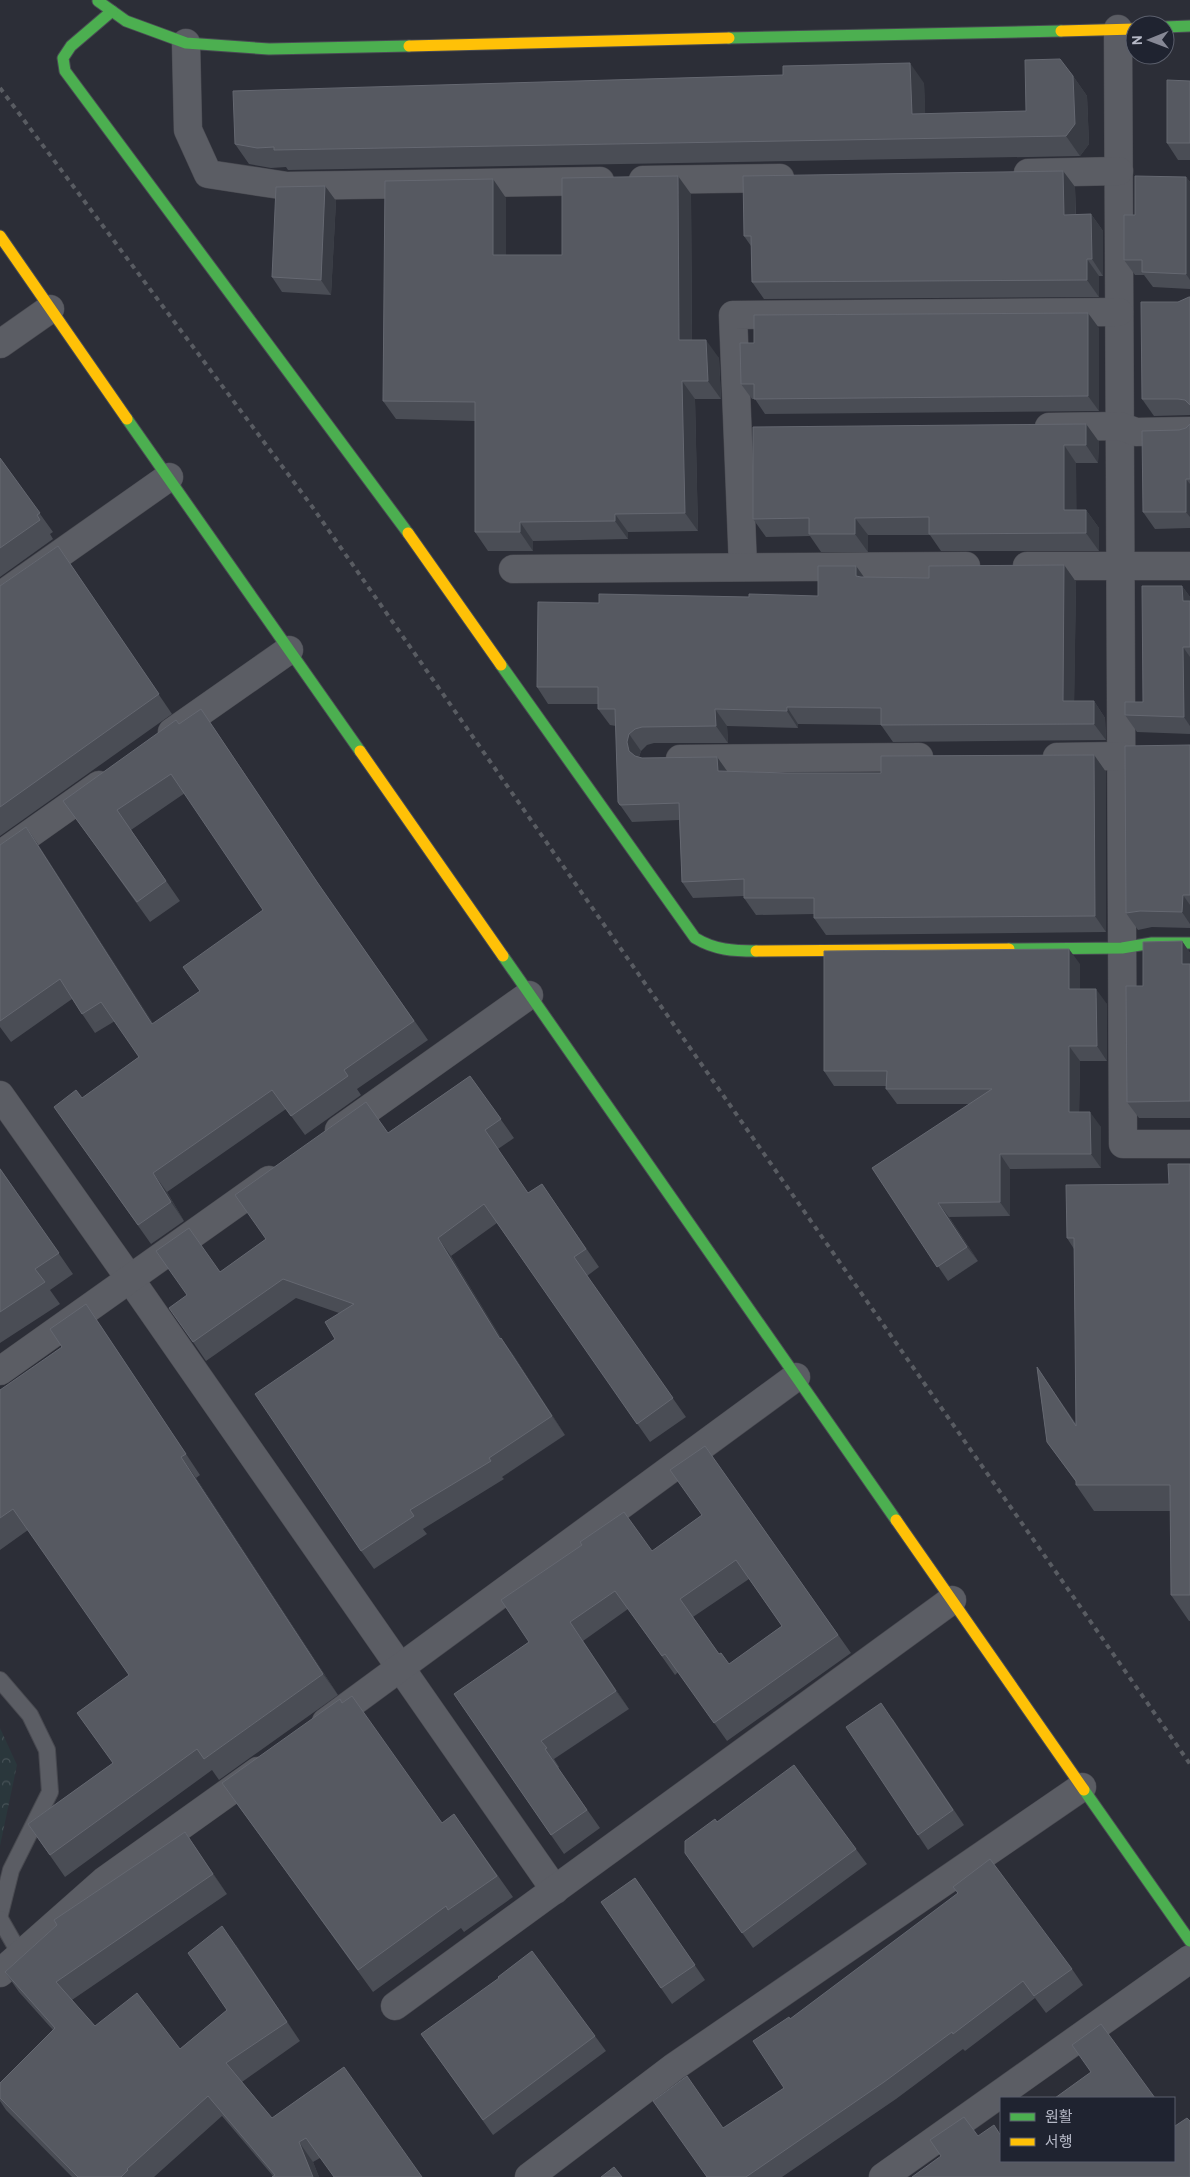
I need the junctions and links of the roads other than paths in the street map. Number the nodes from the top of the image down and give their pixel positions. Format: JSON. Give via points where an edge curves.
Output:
{"nodes":[{"id":1,"x":97,"y":0,"type":"edge"},
{"id":2,"x":112,"y":11,"type":"junction"},
{"id":3,"x":1190,"y":26,"type":"edge"},
{"id":4,"x":1175,"y":27,"type":"edge"},
{"id":5,"x":1125,"y":29,"type":"edge"},
{"id":6,"x":186,"y":43,"type":"junction"},
{"id":7,"x":1125,"y":64,"type":"edge"},
{"id":8,"x":1119,"y":171,"type":"junction"},
{"id":9,"x":1000,"y":174,"type":"edge"},
{"id":10,"x":801,"y":177,"type":"edge"},
{"id":11,"x":0,"y":236,"type":"edge"},
{"id":12,"x":1128,"y":306,"type":"junction"},
{"id":13,"x":50,"y":308,"type":"junction"},
{"id":14,"x":0,"y":344,"type":"edge"},
{"id":15,"x":1120,"y":426,"type":"junction"},
{"id":16,"x":1022,"y":427,"type":"edge"},
{"id":17,"x":767,"y":429,"type":"edge"},
{"id":18,"x":738,"y":430,"type":"junction"},
{"id":19,"x":1190,"y":431,"type":"edge"},
{"id":20,"x":169,"y":477,"type":"junction"},
{"id":21,"x":1120,"y":566,"type":"junction"},
{"id":22,"x":1190,"y":566,"type":"edge"},
{"id":23,"x":743,"y":567,"type":"junction"},
{"id":24,"x":513,"y":569,"type":"dead end"},
{"id":25,"x":0,"y":596,"type":"edge"},
{"id":26,"x":288,"y":650,"type":"junction"},
{"id":27,"x":152,"y":747,"type":"edge"},
{"id":28,"x":1150,"y":747,"type":"edge"},
{"id":29,"x":1121,"y":752,"type":"junction"},
{"id":30,"x":942,"y":757,"type":"edge"},
{"id":31,"x":1032,"y":757,"type":"edge"},
{"id":32,"x":654,"y":759,"type":"edge"},
{"id":33,"x":120,"y":770,"type":"edge"},
{"id":34,"x":0,"y":855,"type":"edge"},
{"id":35,"x":1190,"y":942,"type":"edge"},
{"id":36,"x":1122,"y":948,"type":"junction"},
{"id":37,"x":529,"y":995,"type":"junction"},
{"id":38,"x":0,"y":1095,"type":"edge"},
{"id":39,"x":1190,"y":1144,"type":"edge"},
{"id":40,"x":317,"y":1145,"type":"edge"},
{"id":41,"x":293,"y":1163,"type":"edge"},
{"id":42,"x":130,"y":1279,"type":"junction"},
{"id":43,"x":0,"y":1371,"type":"edge"},
{"id":44,"x":796,"y":1376,"type":"junction"},
{"id":45,"x":952,"y":1600,"type":"junction"},
{"id":46,"x":401,"y":1669,"type":"junction"},
{"id":47,"x":0,"y":1680,"type":"edge"},
{"id":48,"x":305,"y":1738,"type":"edge"},
{"id":49,"x":281,"y":1755,"type":"edge"},
{"id":50,"x":1082,"y":1787,"type":"junction"},
{"id":51,"x":555,"y":1890,"type":"junction"},
{"id":52,"x":0,"y":1914,"type":"edge"},
{"id":53,"x":0,"y":1919,"type":"edge"},
{"id":54,"x":1190,"y":1941,"type":"edge"},
{"id":55,"x":1190,"y":1959,"type":"edge"},
{"id":56,"x":10,"y":1963,"type":"edge"},
{"id":57,"x":395,"y":2006,"type":"dead end"},
{"id":58,"x":529,"y":2177,"type":"edge"},
{"id":59,"x":883,"y":2177,"type":"edge"}],
"edges":[{"from":1,"to":2,"type":"street"},
{"from":2,"to":6,"type":"street","via":[[126,21]]},
{"from":2,"to":36,"type":"street","via":[[71,46],[63,58],[65,71],[396,517],[695,938],[710,946],[737,951]]},
{"from":3,"to":4,"type":"street"},
{"from":5,"to":6,"type":"street","via":[[269,48]]},
{"from":6,"to":10,"type":"street","via":[[188,130],[208,174],[287,186]]},
{"from":7,"to":8,"type":"street"},
{"from":8,"to":9,"type":"street"},
{"from":8,"to":12,"type":"street"},
{"from":11,"to":13,"type":"street"},
{"from":12,"to":15,"type":"street"},
{"from":12,"to":18,"type":"street","via":[[733,315]]},
{"from":13,"to":14,"type":"street"},
{"from":13,"to":20,"type":"street"},
{"from":15,"to":16,"type":"street"},
{"from":15,"to":19,"type":"street","via":[[1136,432]]},
{"from":15,"to":21,"type":"street"},
{"from":17,"to":18,"type":"street"},
{"from":18,"to":23,"type":"street"},
{"from":20,"to":25,"type":"street"},
{"from":20,"to":26,"type":"street"},
{"from":21,"to":22,"type":"street"},
{"from":21,"to":23,"type":"street"},
{"from":21,"to":29,"type":"street"},
{"from":23,"to":24,"type":"street"},
{"from":26,"to":27,"type":"street"},
{"from":26,"to":37,"type":"street"},
{"from":28,"to":29,"type":"street"},
{"from":29,"to":31,"type":"street"},
{"from":29,"to":36,"type":"street"},
{"from":30,"to":32,"type":"street"},
{"from":33,"to":34,"type":"street"},
{"from":35,"to":36,"type":"street"},
{"from":36,"to":39,"type":"street","via":[[1123,1144]]},
{"from":37,"to":40,"type":"street"},
{"from":37,"to":44,"type":"street"},
{"from":38,"to":42,"type":"street"},
{"from":41,"to":42,"type":"street"},
{"from":42,"to":43,"type":"street"},
{"from":42,"to":46,"type":"street"},
{"from":44,"to":45,"type":"street"},
{"from":44,"to":46,"type":"street"},
{"from":45,"to":50,"type":"street"},
{"from":45,"to":51,"type":"street"},
{"from":46,"to":48,"type":"street"},
{"from":46,"to":51,"type":"street"},
{"from":47,"to":52,"type":"lane","via":[[30,1715],[47,1750],[50,1792],[11,1870]]},
{"from":49,"to":56,"type":"street","via":[[104,1881]]},
{"from":50,"to":54,"type":"street"},
{"from":50,"to":58,"type":"street","via":[[674,2067]]},
{"from":51,"to":57,"type":"street"},
{"from":53,"to":56,"type":"lane"},
{"from":55,"to":59,"type":"street"}]}
